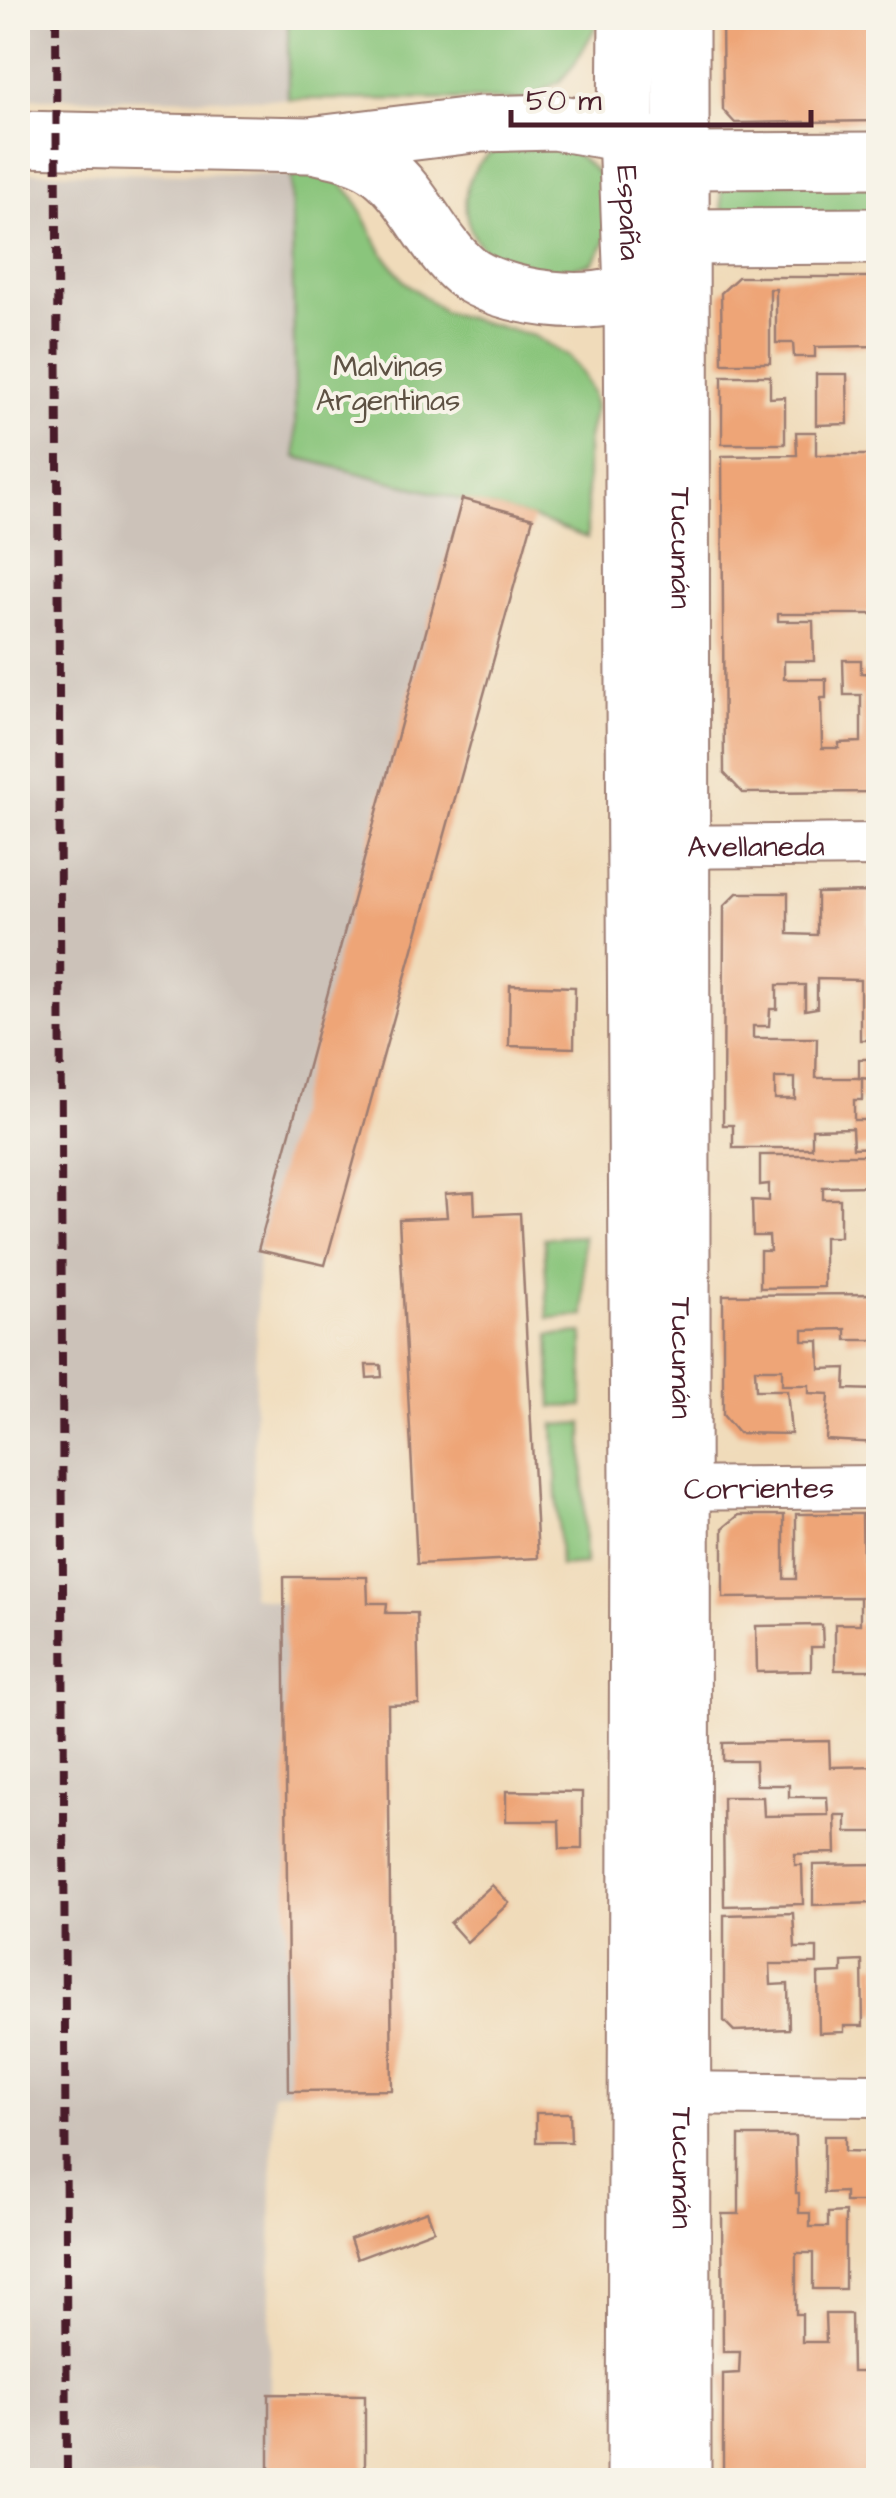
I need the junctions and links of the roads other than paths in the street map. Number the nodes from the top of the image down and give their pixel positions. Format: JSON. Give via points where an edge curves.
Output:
{"nodes":[{"id":1,"x":628,"y":18,"type":"edge"},
{"id":2,"x":681,"y":18,"type":"edge"},
{"id":3,"x":626,"y":134,"type":"junction"},
{"id":4,"x":18,"y":139,"type":"edge"},
{"id":5,"x":309,"y":145,"type":"junction"},
{"id":6,"x":878,"y":160,"type":"edge"},
{"id":7,"x":681,"y":161,"type":"junction"},
{"id":8,"x":878,"y":236,"type":"edge"},
{"id":9,"x":682,"y":237,"type":"junction"},
{"id":10,"x":632,"y":289,"type":"junction"},
{"id":11,"x":878,"y":845,"type":"edge"},
{"id":12,"x":659,"y":846,"type":"junction"},
{"id":13,"x":878,"y":1487,"type":"edge"},
{"id":14,"x":660,"y":1489,"type":"junction"},
{"id":15,"x":660,"y":2093,"type":"junction"},
{"id":16,"x":878,"y":2094,"type":"edge"},
{"id":17,"x":635,"y":2480,"type":"edge"},
{"id":18,"x":683,"y":2480,"type":"edge"}],
"edges":[{"from":1,"to":3,"type":"street","name":"España"},
{"from":2,"to":7,"type":"street","name":"España"},
{"from":3,"to":5,"type":"street","via":[[554,122],[481,124]]},
{"from":3,"to":7,"type":"street"},
{"from":3,"to":10,"type":"street","name":"España"},
{"from":4,"to":5,"type":"street"},
{"from":5,"to":10,"type":"street","via":[[346,152],[382,170],[452,259],[498,288],[584,302]]},
{"from":6,"to":7,"type":"street"},
{"from":7,"to":9,"type":"street","name":"España"},
{"from":8,"to":9,"type":"street"},
{"from":9,"to":10,"type":"street"},
{"from":9,"to":12,"type":"street","name":"Tucumán"},
{"from":10,"to":12,"type":"street","name":"Tucumán"},
{"from":11,"to":12,"type":"street","name":"Avellaneda"},
{"from":12,"to":14,"type":"street","name":"Tucumán"},
{"from":13,"to":14,"type":"street","name":"Corrientes"},
{"from":14,"to":15,"type":"street","name":"Tucumán"},
{"from":15,"to":16,"type":"street"},
{"from":15,"to":17,"type":"street","name":"Tucumán"},
{"from":15,"to":18,"type":"street","name":"Tucumán"}]}
